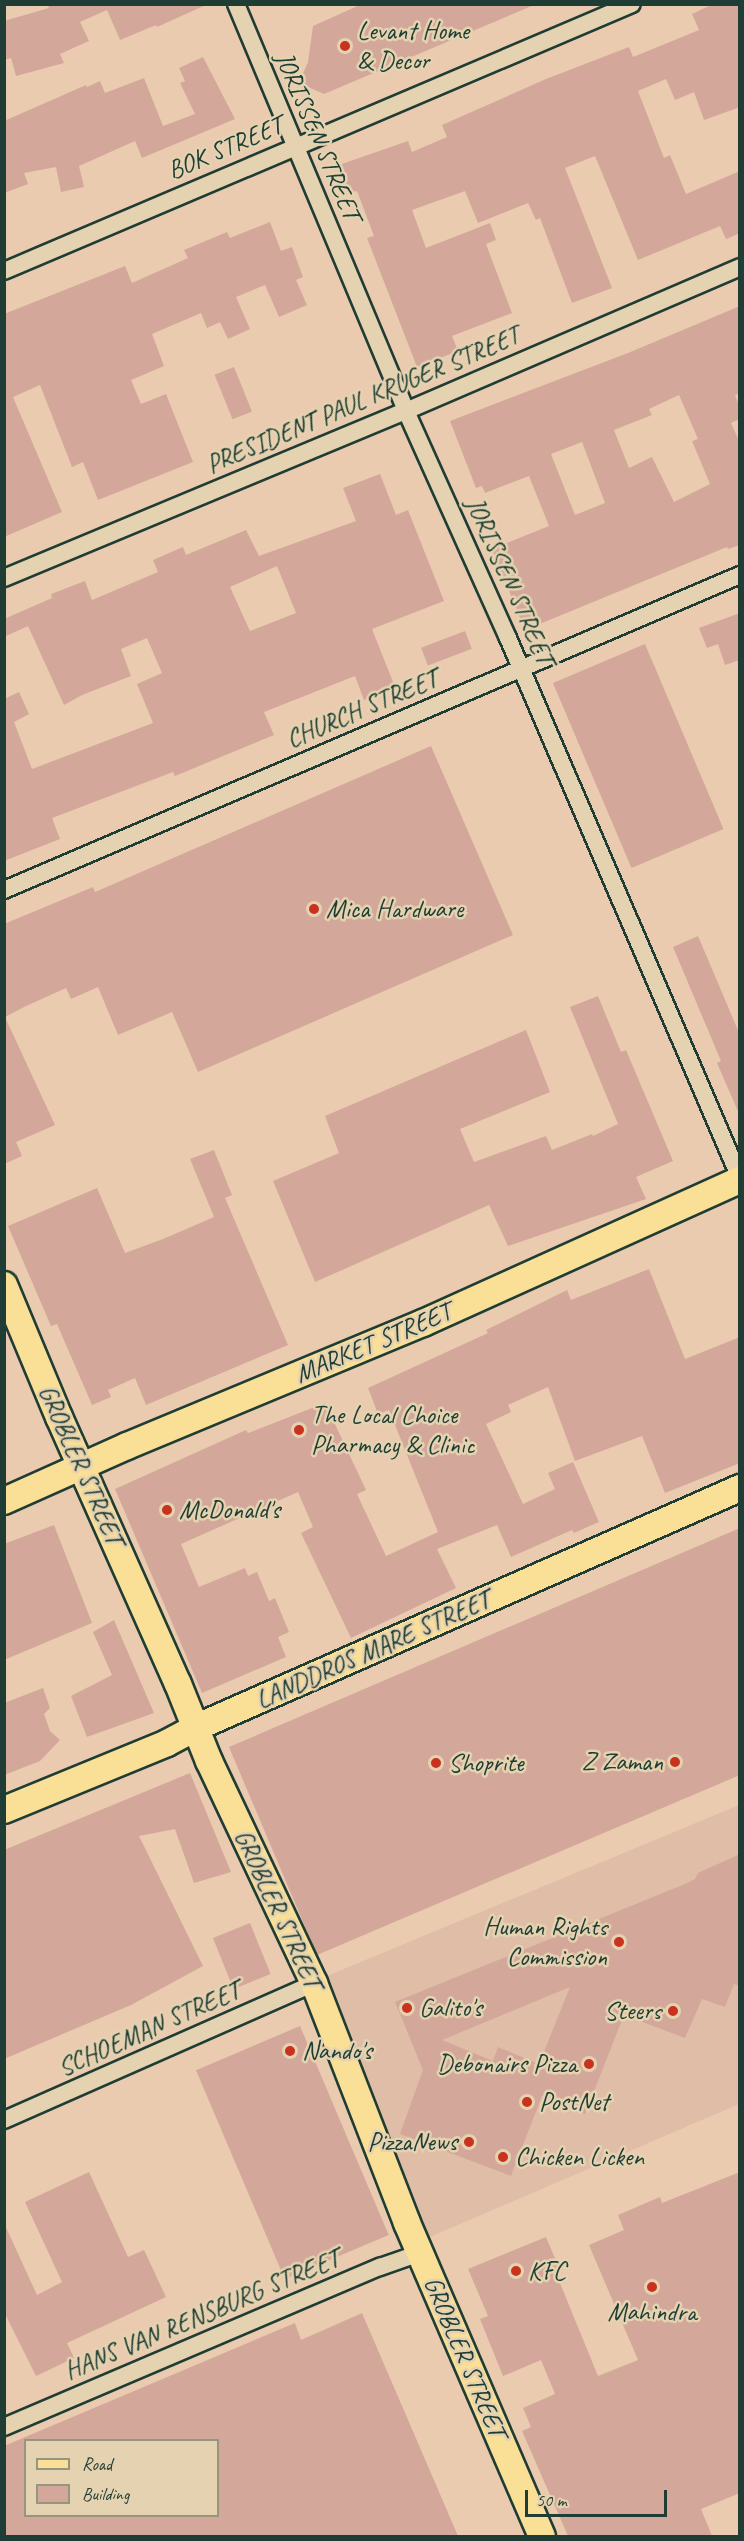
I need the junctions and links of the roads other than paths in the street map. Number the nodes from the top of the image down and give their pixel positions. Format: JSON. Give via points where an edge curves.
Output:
{"nodes":[{"id":1,"x":236,"y":4,"type":"edge"},
{"id":2,"x":632,"y":4,"type":"edge"},
{"id":3,"x":294,"y":146,"type":"junction"},
{"id":4,"x":740,"y":267,"type":"edge"},
{"id":5,"x":4,"y":271,"type":"edge"},
{"id":6,"x":406,"y":411,"type":"junction"},
{"id":7,"x":740,"y":575,"type":"edge"},
{"id":8,"x":4,"y":578,"type":"edge"},
{"id":9,"x":521,"y":669,"type":"junction"},
{"id":10,"x":4,"y":890,"type":"edge"},
{"id":11,"x":740,"y":1179,"type":"edge"},
{"id":12,"x":4,"y":1286,"type":"edge"},
{"id":13,"x":82,"y":1466,"type":"junction"},
{"id":14,"x":740,"y":1488,"type":"edge"},
{"id":15,"x":4,"y":1501,"type":"edge"},
{"id":16,"x":195,"y":1728,"type":"junction"},
{"id":17,"x":4,"y":1810,"type":"edge"},
{"id":18,"x":314,"y":1983,"type":"junction"},
{"id":19,"x":4,"y":2120,"type":"edge"},
{"id":20,"x":420,"y":2253,"type":"junction"},
{"id":21,"x":4,"y":2427,"type":"edge"},
{"id":22,"x":542,"y":2536,"type":"edge"}],
"edges":[{"from":1,"to":3,"type":"street","name":"JORISSEN STREET"},
{"from":2,"to":3,"type":"street","name":"BOK STREET"},
{"from":3,"to":5,"type":"street","name":"BOK STREET"},
{"from":3,"to":6,"type":"street","name":"JORISSEN STREET"},
{"from":4,"to":6,"type":"street","name":"PRESIDENT PAUL KRUGER STREET"},
{"from":6,"to":8,"type":"street","name":"PRESIDENT PAUL KRUGER STREET"},
{"from":6,"to":9,"type":"street","name":"JORISSEN STREET"},
{"from":7,"to":9,"type":"street","name":"CHURCH STREET"},
{"from":9,"to":10,"type":"street","name":"CHURCH STREET"},
{"from":9,"to":11,"type":"street","name":"JORISSEN STREET"},
{"from":11,"to":13,"type":"main road","name":"MARKET STREET","via":[[423,1323]]},
{"from":12,"to":13,"type":"main road","name":"GROBLER STREET"},
{"from":13,"to":15,"type":"main road","name":"MARKET STREET"},
{"from":13,"to":16,"type":"main road","name":"GROBLER STREET"},
{"from":14,"to":16,"type":"main road","name":"LANDDROS MARE STREET"},
{"from":16,"to":17,"type":"main road","name":"LANDDROS MARE STREET"},
{"from":16,"to":18,"type":"main road","name":"GROBLER STREET"},
{"from":18,"to":19,"type":"street","name":"SCHOEMAN STREET"},
{"from":18,"to":20,"type":"main road","name":"GROBLER STREET"},
{"from":20,"to":21,"type":"street","name":"HANS VAN RENSBURG STREET"},
{"from":20,"to":22,"type":"main road","name":"GROBLER STREET"}]}
